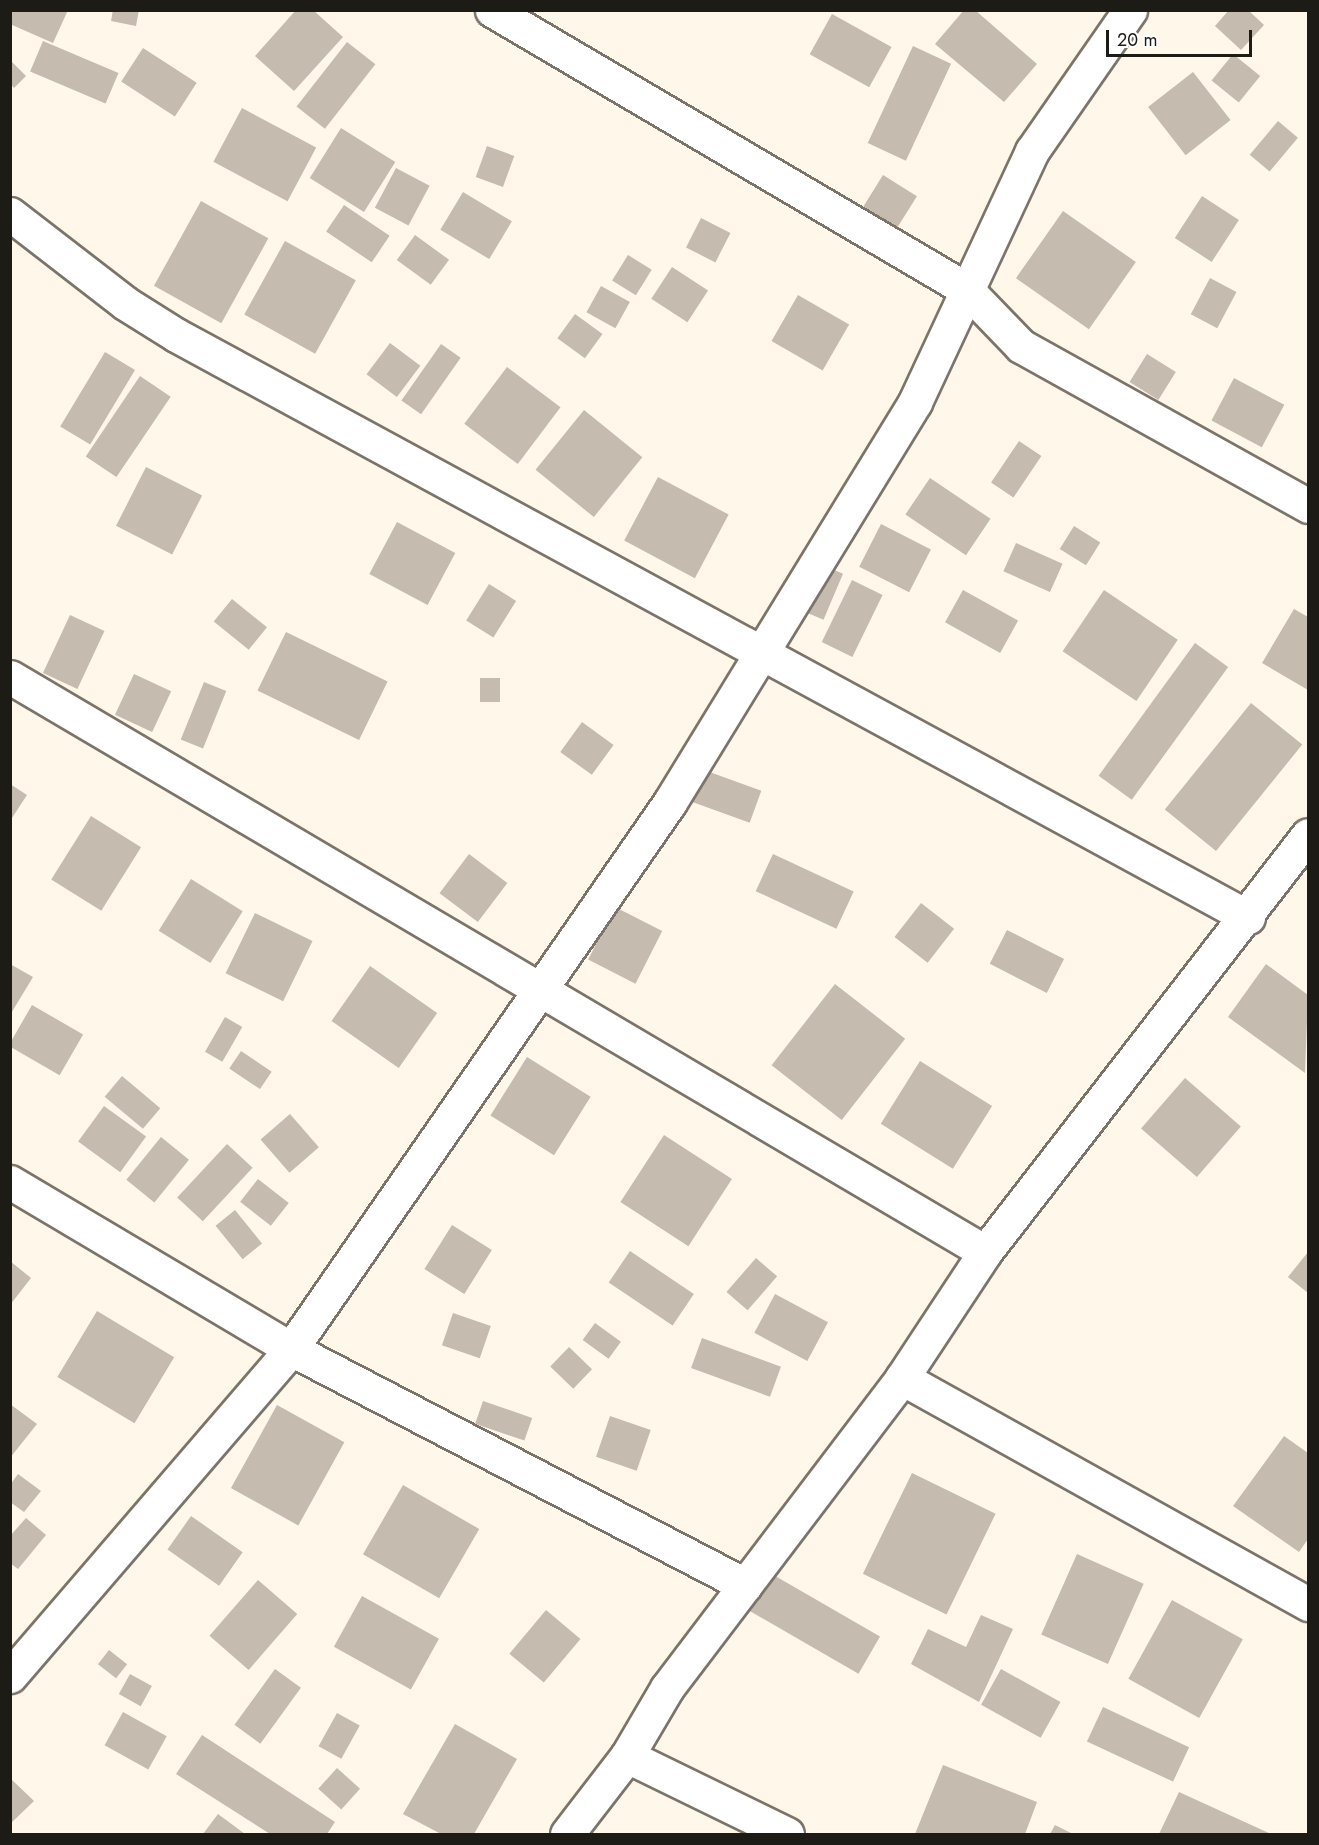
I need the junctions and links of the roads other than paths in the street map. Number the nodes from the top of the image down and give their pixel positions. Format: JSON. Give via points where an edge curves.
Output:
{"nodes":[{"id":1,"x":492,"y":10,"type":"edge"},
{"id":2,"x":1130,"y":10,"type":"edge"},
{"id":3,"x":10,"y":214,"type":"edge"},
{"id":4,"x":966,"y":289,"type":"junction"},
{"id":5,"x":1308,"y":506,"type":"edge"},
{"id":6,"x":762,"y":649,"type":"junction"},
{"id":7,"x":10,"y":677,"type":"edge"},
{"id":8,"x":1308,"y":835,"type":"edge"},
{"id":9,"x":1248,"y":917,"type":"junction"},
{"id":10,"x":539,"y":989,"type":"junction"},
{"id":11,"x":10,"y":1182,"type":"edge"},
{"id":12,"x":985,"y":1252,"type":"junction"},
{"id":13,"x":291,"y":1349,"type":"junction"},
{"id":14,"x":902,"y":1378,"type":"junction"},
{"id":15,"x":745,"y":1585,"type":"junction"},
{"id":16,"x":1308,"y":1604,"type":"edge"},
{"id":17,"x":22,"y":1640,"type":"edge"},
{"id":18,"x":10,"y":1676,"type":"edge"},
{"id":19,"x":627,"y":1756,"type":"junction"},
{"id":20,"x":567,"y":1834,"type":"edge"},
{"id":21,"x":787,"y":1834,"type":"edge"}],
"edges":[{"from":1,"to":4,"type":"street"},
{"from":2,"to":4,"type":"street","via":[[1032,151]]},
{"from":3,"to":6,"type":"street","via":[[125,303],[176,334]]},
{"from":4,"to":5,"type":"street","via":[[1021,346]]},
{"from":4,"to":6,"type":"street","via":[[915,402]]},
{"from":6,"to":9,"type":"street"},
{"from":6,"to":10,"type":"street","via":[[670,802]]},
{"from":7,"to":10,"type":"street"},
{"from":8,"to":9,"type":"street"},
{"from":9,"to":12,"type":"street"},
{"from":10,"to":12,"type":"street"},
{"from":10,"to":13,"type":"street"},
{"from":11,"to":13,"type":"street"},
{"from":12,"to":14,"type":"street"},
{"from":13,"to":15,"type":"street"},
{"from":13,"to":17,"type":"street"},
{"from":14,"to":15,"type":"street"},
{"from":14,"to":16,"type":"street"},
{"from":15,"to":19,"type":"street","via":[[668,1688]]},
{"from":17,"to":18,"type":"street"},
{"from":19,"to":20,"type":"street"},
{"from":19,"to":21,"type":"street"}]}
